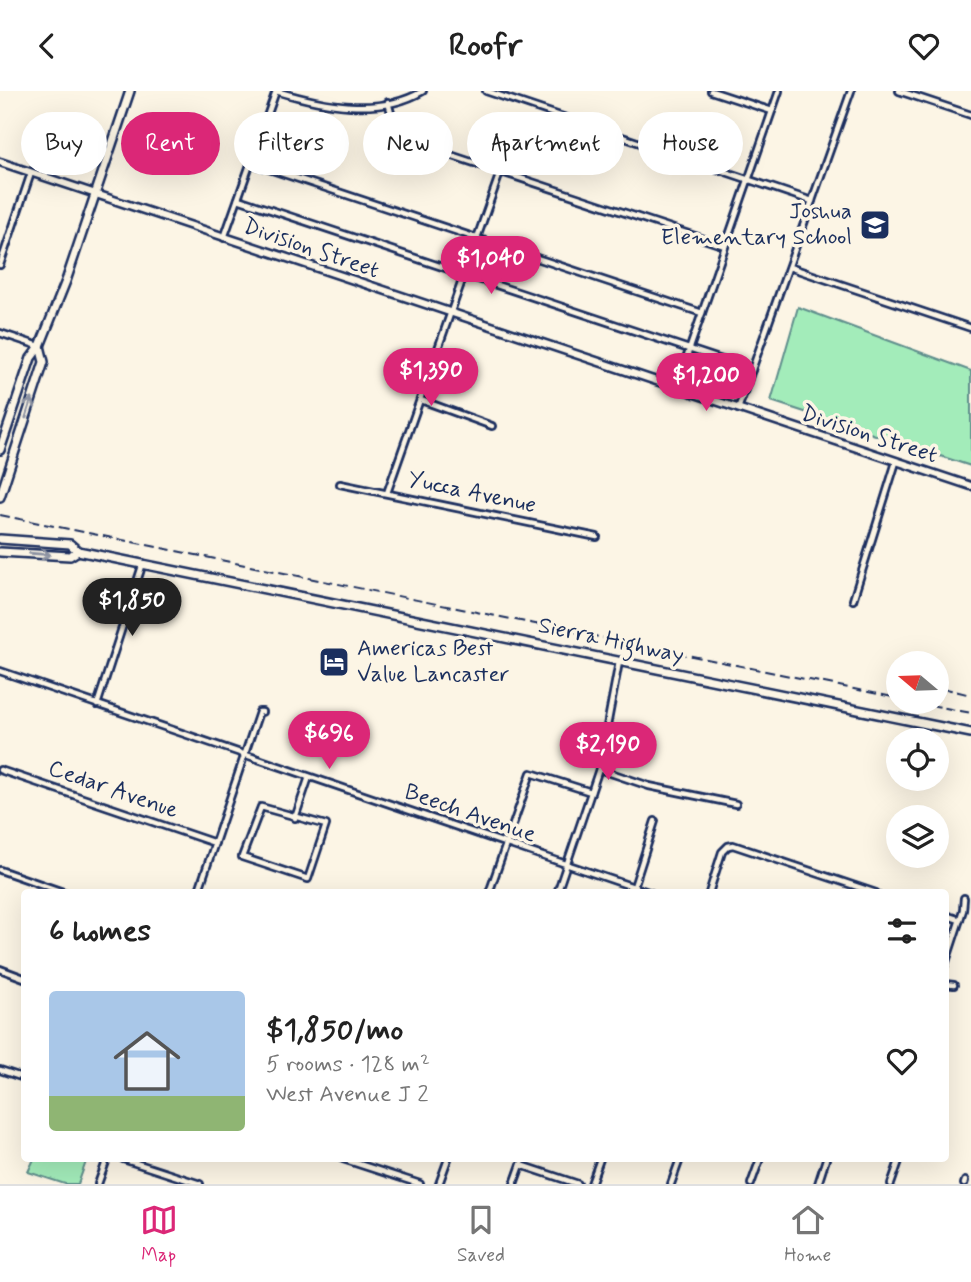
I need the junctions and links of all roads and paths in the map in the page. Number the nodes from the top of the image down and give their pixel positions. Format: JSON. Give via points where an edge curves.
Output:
{"nodes":[{"id":1,"x":130,"y":91,"type":"edge"},
{"id":2,"x":276,"y":91,"type":"edge"},
{"id":3,"x":424,"y":91,"type":"edge"},
{"id":4,"x":486,"y":91,"type":"edge"},
{"id":5,"x":711,"y":91,"type":"edge"},
{"id":6,"x":779,"y":91,"type":"edge"},
{"id":7,"x":850,"y":91,"type":"edge"},
{"id":8,"x":899,"y":91,"type":"edge"},
{"id":9,"x":388,"y":102,"type":"junction"},
{"id":10,"x":772,"y":111,"type":"junction"},
{"id":11,"x":269,"y":112,"type":"edge"},
{"id":12,"x":971,"y":115,"type":"edge"},
{"id":13,"x":467,"y":159,"type":"edge"},
{"id":14,"x":0,"y":162,"type":"edge"},
{"id":15,"x":21,"y":169,"type":"edge"},
{"id":16,"x":30,"y":175,"type":"edge"},
{"id":17,"x":37,"y":175,"type":"edge"},
{"id":18,"x":247,"y":175,"type":"edge"},
{"id":19,"x":287,"y":175,"type":"edge"},
{"id":20,"x":499,"y":175,"type":"edge"},
{"id":21,"x":516,"y":175,"type":"edge"},
{"id":22,"x":748,"y":179,"type":"junction"},
{"id":23,"x":95,"y":195,"type":"junction"},
{"id":24,"x":238,"y":199,"type":"junction"},
{"id":25,"x":812,"y":201,"type":"junction"},
{"id":26,"x":477,"y":238,"type":"junction"},
{"id":27,"x":224,"y":239,"type":"junction"},
{"id":28,"x":726,"y":246,"type":"junction"},
{"id":29,"x":0,"y":265,"type":"edge"},
{"id":30,"x":789,"y":267,"type":"junction"},
{"id":31,"x":464,"y":274,"type":"junction"},
{"id":32,"x":702,"y":313,"type":"junction"},
{"id":33,"x":450,"y":314,"type":"junction"},
{"id":34,"x":971,"y":328,"type":"edge"},
{"id":35,"x":0,"y":333,"type":"edge"},
{"id":36,"x":40,"y":347,"type":"junction"},
{"id":37,"x":690,"y":349,"type":"junction"},
{"id":38,"x":752,"y":370,"type":"junction"},
{"id":39,"x":676,"y":389,"type":"junction"},
{"id":40,"x":421,"y":400,"type":"junction"},
{"id":41,"x":738,"y":410,"type":"junction"},
{"id":42,"x":492,"y":426,"type":"dead end"},
{"id":43,"x":0,"y":450,"type":"edge"},
{"id":44,"x":896,"y":462,"type":"junction"},
{"id":45,"x":340,"y":484,"type":"dead end"},
{"id":46,"x":971,"y":487,"type":"edge"},
{"id":47,"x":387,"y":493,"type":"junction"},
{"id":48,"x":0,"y":496,"type":"edge"},
{"id":49,"x":597,"y":537,"type":"dead end"},
{"id":50,"x":0,"y":539,"type":"edge"},
{"id":51,"x":79,"y":551,"type":"junction"},
{"id":52,"x":0,"y":552,"type":"edge"},
{"id":53,"x":144,"y":563,"type":"junction"},
{"id":54,"x":853,"y":600,"type":"dead end"},
{"id":55,"x":619,"y":662,"type":"junction"},
{"id":56,"x":0,"y":671,"type":"edge"},
{"id":57,"x":97,"y":705,"type":"junction"},
{"id":58,"x":262,"y":712,"type":"dead end"},
{"id":59,"x":971,"y":733,"type":"edge"},
{"id":60,"x":245,"y":755,"type":"junction"},
{"id":61,"x":599,"y":769,"type":"junction"},
{"id":62,"x":0,"y":770,"type":"edge"},
{"id":63,"x":309,"y":777,"type":"junction"},
{"id":64,"x":591,"y":792,"type":"junction"},
{"id":65,"x":736,"y":804,"type":"dead end"},
{"id":66,"x":295,"y":818,"type":"junction"},
{"id":67,"x":655,"y":821,"type":"dead end"},
{"id":68,"x":215,"y":843,"type":"junction"},
{"id":69,"x":506,"y":844,"type":"junction"},
{"id":70,"x":567,"y":865,"type":"junction"},
{"id":71,"x":0,"y":870,"type":"edge"},
{"id":72,"x":55,"y":889,"type":"edge"},
{"id":73,"x":199,"y":889,"type":"edge"},
{"id":74,"x":490,"y":889,"type":"edge"},
{"id":75,"x":558,"y":889,"type":"edge"},
{"id":76,"x":630,"y":889,"type":"edge"},
{"id":77,"x":633,"y":889,"type":"edge"},
{"id":78,"x":710,"y":889,"type":"edge"},
{"id":79,"x":863,"y":889,"type":"edge"},
{"id":80,"x":964,"y":898,"type":"dead end"},
{"id":81,"x":949,"y":916,"type":"edge"},
{"id":82,"x":960,"y":920,"type":"junction"},
{"id":83,"x":949,"y":953,"type":"edge"},
{"id":84,"x":0,"y":969,"type":"edge"},
{"id":85,"x":21,"y":977,"type":"edge"},
{"id":86,"x":949,"y":985,"type":"edge"},
{"id":87,"x":954,"y":985,"type":"dead end"},
{"id":88,"x":0,"y":1070,"type":"edge"},
{"id":89,"x":21,"y":1077,"type":"edge"},
{"id":90,"x":106,"y":1162,"type":"edge"},
{"id":91,"x":132,"y":1162,"type":"edge"},
{"id":92,"x":352,"y":1162,"type":"edge"},
{"id":93,"x":447,"y":1162,"type":"edge"},
{"id":94,"x":522,"y":1162,"type":"edge"},
{"id":95,"x":599,"y":1162,"type":"edge"},
{"id":96,"x":679,"y":1162,"type":"edge"},
{"id":97,"x":759,"y":1162,"type":"edge"},
{"id":98,"x":826,"y":1162,"type":"edge"},
{"id":99,"x":898,"y":1162,"type":"edge"},
{"id":100,"x":521,"y":1165,"type":"junction"},
{"id":101,"x":98,"y":1184,"type":"edge"},
{"id":102,"x":200,"y":1184,"type":"edge"},
{"id":103,"x":420,"y":1184,"type":"edge"},
{"id":104,"x":439,"y":1184,"type":"edge"},
{"id":105,"x":514,"y":1184,"type":"edge"},
{"id":106,"x":578,"y":1184,"type":"edge"},
{"id":107,"x":591,"y":1184,"type":"edge"},
{"id":108,"x":671,"y":1184,"type":"edge"},
{"id":109,"x":751,"y":1184,"type":"edge"},
{"id":110,"x":818,"y":1184,"type":"edge"},
{"id":111,"x":891,"y":1184,"type":"edge"}],
"edges":[{"from":1,"to":23,"type":"main road"},
{"from":2,"to":9,"type":"street","via":[[345,107]]},
{"from":2,"to":11,"type":"street"},
{"from":3,"to":9,"type":"street"},
{"from":4,"to":22,"type":"street"},
{"from":5,"to":10,"type":"street"},
{"from":6,"to":10,"type":"street"},
{"from":7,"to":25,"type":"street"},
{"from":8,"to":12,"type":"street"},
{"from":9,"to":13,"type":"street","via":[[397,135]]},
{"from":10,"to":22,"type":"street"},
{"from":14,"to":15,"type":"main road","name":"Division Street"},
{"from":16,"to":29,"type":"street"},
{"from":17,"to":23,"type":"main road","name":"Division Street"},
{"from":18,"to":24,"type":"street"},
{"from":19,"to":26,"type":"street"},
{"from":20,"to":26,"type":"street"},
{"from":21,"to":28,"type":"street"},
{"from":22,"to":25,"type":"street"},
{"from":22,"to":28,"type":"street"},
{"from":23,"to":27,"type":"main road","name":"Division Street"},
{"from":23,"to":36,"type":"main road"},
{"from":24,"to":27,"type":"street"},
{"from":24,"to":31,"type":"street"},
{"from":25,"to":30,"type":"street"},
{"from":26,"to":31,"type":"street"},
{"from":26,"to":32,"type":"street"},
{"from":27,"to":33,"type":"main road","name":"Division Street"},
{"from":28,"to":32,"type":"street"},
{"from":30,"to":34,"type":"street"},
{"from":30,"to":38,"type":"street"},
{"from":31,"to":33,"type":"street"},
{"from":31,"to":37,"type":"street"},
{"from":32,"to":37,"type":"street"},
{"from":33,"to":39,"type":"main road","name":"Division Street"},
{"from":33,"to":40,"type":"street"},
{"from":35,"to":36,"type":"street"},
{"from":36,"to":43,"type":"main road","via":[[31,359]]},
{"from":48,"to":36,"type":"main road","one_way":true,"via":[[44,362]]},
{"from":37,"to":38,"type":"street"},
{"from":37,"to":39,"type":"street"},
{"from":38,"to":41,"type":"street"},
{"from":39,"to":41,"type":"main road","name":"Division Street"},
{"from":40,"to":42,"type":"street"},
{"from":40,"to":47,"type":"street"},
{"from":41,"to":44,"type":"main road","name":"Division Street"},
{"from":44,"to":46,"type":"main road","name":"Division Street"},
{"from":44,"to":54,"type":"street"},
{"from":45,"to":47,"type":"street","name":"Yucca Avenue"},
{"from":47,"to":49,"type":"street","name":"Yucca Avenue"},
{"from":50,"to":51,"type":"main road","name":"Sierra Highway","via":[[70,544]]},
{"from":52,"to":51,"type":"main road","name":"Sierra Highway","one_way":true,"via":[[70,556]]},
{"from":51,"to":53,"type":"main road","name":"Sierra Highway"},
{"from":53,"to":55,"type":"main road","name":"Sierra Highway"},
{"from":53,"to":57,"type":"street"},
{"from":55,"to":59,"type":"main road","name":"Sierra Highway"},
{"from":55,"to":61,"type":"street"},
{"from":56,"to":57,"type":"street","name":"Beech Avenue"},
{"from":57,"to":60,"type":"street","name":"Beech Avenue"},
{"from":58,"to":60,"type":"street"},
{"from":60,"to":63,"type":"street","name":"Beech Avenue"},
{"from":60,"to":68,"type":"street"},
{"from":61,"to":64,"type":"street"},
{"from":61,"to":65,"type":"street","via":[[649,786]]},
{"from":62,"to":68,"type":"street","name":"Cedar Avenue"},
{"from":63,"to":66,"type":"street"},
{"from":63,"to":69,"type":"street","name":"Beech Avenue"},
{"from":64,"to":69,"type":"street","via":[[531,773]]},
{"from":64,"to":70,"type":"street"},
{"from":66,"to":66,"type":"street","via":[[261,807],[242,857],[308,880],[326,825]]},
{"from":67,"to":77,"type":"street"},
{"from":68,"to":73,"type":"street"},
{"from":69,"to":70,"type":"street","name":"Beech Avenue"},
{"from":69,"to":74,"type":"street"},
{"from":70,"to":75,"type":"street"},
{"from":70,"to":76,"type":"street","name":"Beech Avenue"},
{"from":71,"to":72,"type":"street"},
{"from":78,"to":79,"type":"street","via":[[728,846]]},
{"from":80,"to":82,"type":"street"},
{"from":81,"to":82,"type":"street"},
{"from":82,"to":83,"type":"street"},
{"from":84,"to":85,"type":"street"},
{"from":86,"to":87,"type":"street"},
{"from":88,"to":89,"type":"street"},
{"from":90,"to":101,"type":"street"},
{"from":91,"to":102,"type":"street"},
{"from":92,"to":103,"type":"street"},
{"from":93,"to":104,"type":"street"},
{"from":94,"to":100,"type":"street"},
{"from":95,"to":107,"type":"street"},
{"from":96,"to":108,"type":"street"},
{"from":97,"to":109,"type":"street"},
{"from":98,"to":110,"type":"street"},
{"from":99,"to":111,"type":"street"},
{"from":100,"to":105,"type":"street"},
{"from":100,"to":106,"type":"street"}]}
